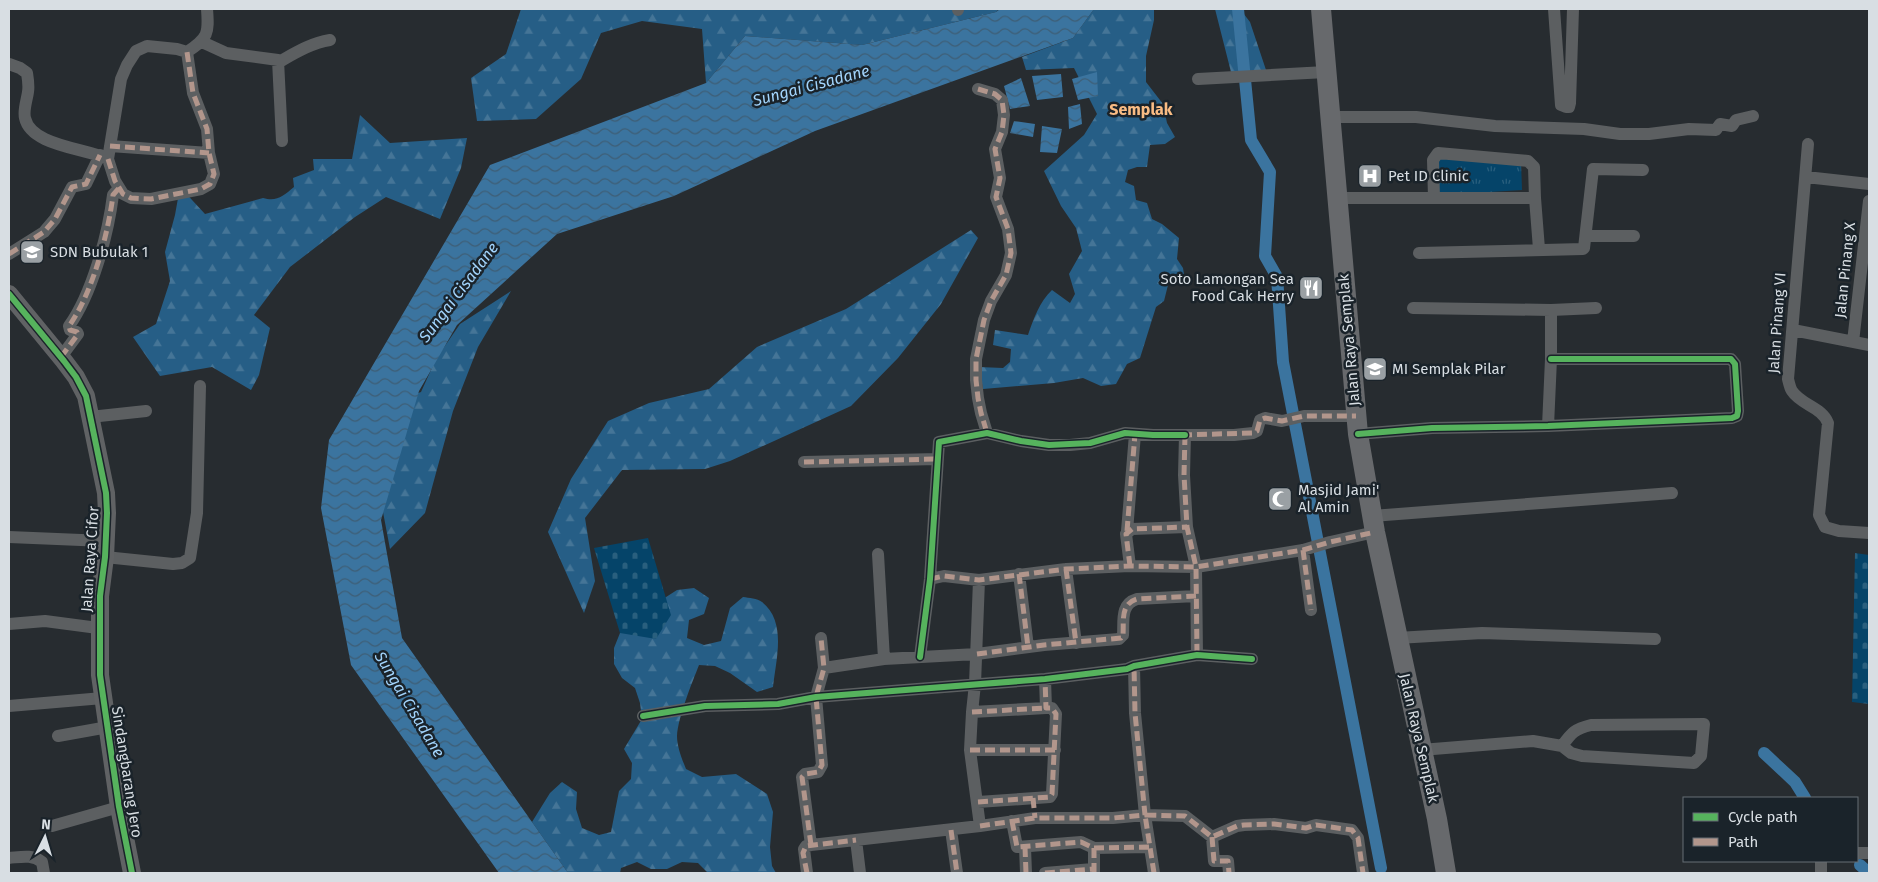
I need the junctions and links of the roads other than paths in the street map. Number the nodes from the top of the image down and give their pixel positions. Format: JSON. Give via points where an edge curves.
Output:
{"nodes":[{"id":1,"x":207,"y":9,"type":"edge"},
{"id":2,"x":1321,"y":9,"type":"edge"},
{"id":3,"x":1554,"y":9,"type":"edge"},
{"id":4,"x":1573,"y":9,"type":"edge"},
{"id":5,"x":330,"y":40,"type":"dead end"},
{"id":6,"x":202,"y":42,"type":"junction"},
{"id":7,"x":187,"y":52,"type":"junction"},
{"id":8,"x":279,"y":62,"type":"junction"},
{"id":9,"x":9,"y":64,"type":"edge"},
{"id":10,"x":1326,"y":72,"type":"junction"},
{"id":11,"x":1198,"y":79,"type":"dead end"},
{"id":12,"x":978,"y":89,"type":"dead end"},
{"id":13,"x":1754,"y":116,"type":"dead end"},
{"id":14,"x":1331,"y":117,"type":"junction"},
{"id":15,"x":282,"y":141,"type":"dead end"},
{"id":16,"x":1808,"y":144,"type":"dead end"},
{"id":17,"x":106,"y":153,"type":"junction"},
{"id":18,"x":209,"y":153,"type":"junction"},
{"id":19,"x":1643,"y":170,"type":"dead end"},
{"id":20,"x":1806,"y":177,"type":"junction"},
{"id":21,"x":1869,"y":184,"type":"edge"},
{"id":22,"x":119,"y":188,"type":"junction"},
{"id":23,"x":1338,"y":198,"type":"junction"},
{"id":24,"x":1434,"y":198,"type":"junction"},
{"id":25,"x":1535,"y":198,"type":"junction"},
{"id":26,"x":1869,"y":201,"type":"edge"},
{"id":27,"x":1586,"y":236,"type":"junction"},
{"id":28,"x":1634,"y":236,"type":"dead end"},
{"id":29,"x":1539,"y":249,"type":"junction"},
{"id":30,"x":1419,"y":253,"type":"dead end"},
{"id":31,"x":9,"y":254,"type":"edge"},
{"id":32,"x":9,"y":294,"type":"edge"},
{"id":33,"x":1412,"y":308,"type":"dead end"},
{"id":34,"x":1596,"y":308,"type":"dead end"},
{"id":35,"x":1551,"y":310,"type":"junction"},
{"id":36,"x":1793,"y":330,"type":"junction"},
{"id":37,"x":1853,"y":342,"type":"junction"},
{"id":38,"x":1869,"y":345,"type":"edge"},
{"id":39,"x":61,"y":358,"type":"junction"},
{"id":40,"x":1551,"y":359,"type":"junction"},
{"id":41,"x":200,"y":386,"type":"dead end"},
{"id":42,"x":146,"y":411,"type":"dead end"},
{"id":43,"x":90,"y":417,"type":"junction"},
{"id":44,"x":1357,"y":425,"type":"junction"},
{"id":45,"x":1548,"y":426,"type":"junction"},
{"id":46,"x":987,"y":433,"type":"junction"},
{"id":47,"x":1135,"y":434,"type":"junction"},
{"id":48,"x":1185,"y":435,"type":"junction"},
{"id":49,"x":938,"y":459,"type":"junction"},
{"id":50,"x":804,"y":462,"type":"dead end"},
{"id":51,"x":1672,"y":493,"type":"dead end"},
{"id":52,"x":1373,"y":524,"type":"junction"},
{"id":53,"x":1187,"y":527,"type":"junction"},
{"id":54,"x":1128,"y":531,"type":"junction"},
{"id":55,"x":1869,"y":534,"type":"edge"},
{"id":56,"x":9,"y":537,"type":"edge"},
{"id":57,"x":105,"y":549,"type":"junction"},
{"id":58,"x":1304,"y":550,"type":"junction"},
{"id":59,"x":878,"y":554,"type":"dead end"},
{"id":60,"x":1130,"y":566,"type":"junction"},
{"id":61,"x":1196,"y":567,"type":"junction"},
{"id":62,"x":1066,"y":569,"type":"junction"},
{"id":63,"x":1019,"y":574,"type":"junction"},
{"id":64,"x":930,"y":579,"type":"junction"},
{"id":65,"x":979,"y":580,"type":"junction"},
{"id":66,"x":1196,"y":596,"type":"junction"},
{"id":67,"x":1311,"y":610,"type":"dead end"},
{"id":68,"x":9,"y":624,"type":"edge"},
{"id":69,"x":98,"y":628,"type":"junction"},
{"id":70,"x":820,"y":638,"type":"dead end"},
{"id":71,"x":1397,"y":638,"type":"junction"},
{"id":72,"x":1655,"y":639,"type":"dead end"},
{"id":73,"x":1076,"y":643,"type":"junction"},
{"id":74,"x":1028,"y":647,"type":"junction"},
{"id":75,"x":977,"y":654,"type":"junction"},
{"id":76,"x":1197,"y":656,"type":"junction"},
{"id":77,"x":920,"y":657,"type":"junction"},
{"id":78,"x":884,"y":659,"type":"junction"},
{"id":79,"x":1252,"y":659,"type":"dead end"},
{"id":80,"x":1134,"y":666,"type":"junction"},
{"id":81,"x":824,"y":668,"type":"junction"},
{"id":82,"x":100,"y":675,"type":"joint"},
{"id":83,"x":1045,"y":679,"type":"junction"},
{"id":84,"x":975,"y":684,"type":"junction"},
{"id":85,"x":816,"y":697,"type":"junction"},
{"id":86,"x":103,"y":698,"type":"junction"},
{"id":87,"x":9,"y":706,"type":"edge"},
{"id":88,"x":1046,"y":708,"type":"junction"},
{"id":89,"x":972,"y":712,"type":"junction"},
{"id":90,"x":643,"y":716,"type":"dead end"},
{"id":91,"x":108,"y":727,"type":"junction"},
{"id":92,"x":58,"y":736,"type":"dead end"},
{"id":93,"x":1562,"y":746,"type":"junction"},
{"id":94,"x":970,"y":750,"type":"junction"},
{"id":95,"x":1055,"y":750,"type":"junction"},
{"id":96,"x":1421,"y":750,"type":"junction"},
{"id":97,"x":1033,"y":798,"type":"junction"},
{"id":98,"x":978,"y":802,"type":"junction"},
{"id":99,"x":120,"y":807,"type":"junction"},
{"id":100,"x":1145,"y":815,"type":"junction"},
{"id":101,"x":1035,"y":818,"type":"junction"},
{"id":102,"x":1012,"y":821,"type":"junction"},
{"id":103,"x":52,"y":826,"type":"dead end"},
{"id":104,"x":980,"y":826,"type":"junction"},
{"id":105,"x":951,"y":830,"type":"junction"},
{"id":106,"x":1212,"y":837,"type":"junction"},
{"id":107,"x":856,"y":840,"type":"junction"},
{"id":108,"x":811,"y":845,"type":"junction"},
{"id":109,"x":1025,"y":847,"type":"junction"},
{"id":110,"x":1149,"y":847,"type":"junction"},
{"id":111,"x":1094,"y":848,"type":"junction"},
{"id":112,"x":9,"y":858,"type":"edge"},
{"id":113,"x":1094,"y":871,"type":"edge"},
{"id":114,"x":44,"y":873,"type":"edge"},
{"id":115,"x":132,"y":873,"type":"edge"},
{"id":116,"x":807,"y":873,"type":"edge"},
{"id":117,"x":860,"y":873,"type":"edge"},
{"id":118,"x":957,"y":873,"type":"edge"},
{"id":119,"x":1026,"y":873,"type":"edge"},
{"id":120,"x":1046,"y":873,"type":"edge"},
{"id":121,"x":1154,"y":873,"type":"edge"},
{"id":122,"x":1229,"y":873,"type":"edge"},
{"id":123,"x":1363,"y":873,"type":"edge"},
{"id":124,"x":1446,"y":873,"type":"edge"}],
"edges":[{"from":1,"to":6,"type":"street","via":[[208,24]]},
{"from":2,"to":10,"type":"main road","name":"Jalan Raya Semplak"},
{"from":3,"to":4,"type":"street","via":[[1561,105],[1566,107],[1570,103]]},
{"from":5,"to":8,"type":"street"},
{"from":6,"to":7,"type":"street"},
{"from":6,"to":8,"type":"street","via":[[226,53]]},
{"from":7,"to":17,"type":"street","via":[[147,46],[136,50],[121,79]]},
{"from":7,"to":18,"type":"street","via":[[193,93],[207,129]]},
{"from":8,"to":15,"type":"street"},
{"from":9,"to":17,"type":"street","via":[[27,73],[24,117],[27,127],[52,143]]},
{"from":10,"to":11,"type":"street"},
{"from":10,"to":14,"type":"main road","name":"Jalan Raya Semplak"},
{"from":12,"to":46,"type":"street","via":[[995,94],[1002,100],[1002,132],[995,149],[1000,178],[996,197],[1008,228],[1012,253],[1006,275],[991,301],[976,359],[976,380]]},
{"from":13,"to":14,"type":"street","via":[[1736,120],[1732,126],[1720,124],[1716,130],[1689,129],[1648,134],[1495,126],[1416,117]]},
{"from":14,"to":23,"type":"main road","name":"Jalan Raya Semplak"},
{"from":16,"to":20,"type":"street","name":"Jalan Pinang VI"},
{"from":17,"to":18,"type":"street"},
{"from":17,"to":22,"type":"street"},
{"from":17,"to":31,"type":"street","via":[[86,184],[72,187],[44,232]]},
{"from":18,"to":22,"type":"street","via":[[214,174],[210,184],[201,190],[151,199],[131,198]]},
{"from":19,"to":27,"type":"street","via":[[1593,164]]},
{"from":20,"to":21,"type":"street"},
{"from":20,"to":36,"type":"street","name":"Jalan Pinang VI"},
{"from":22,"to":39,"type":"street","via":[[113,194],[102,252],[77,316],[69,326],[78,334]]},
{"from":23,"to":24,"type":"street"},
{"from":23,"to":44,"type":"main road","name":"Jalan Raya Semplak"},
{"from":24,"to":25,"type":"street"},
{"from":24,"to":25,"type":"street","via":[[1433,160],[1438,154],[1528,161],[1534,167]]},
{"from":25,"to":29,"type":"street"},
{"from":26,"to":37,"type":"street","name":"Jalan Pinang X"},
{"from":27,"to":28,"type":"street"},
{"from":27,"to":29,"type":"street","via":[[1582,249]]},
{"from":29,"to":30,"type":"street"},
{"from":32,"to":39,"type":"street","name":"Jalan Raya Cifor"},
{"from":33,"to":35,"type":"street"},
{"from":34,"to":35,"type":"street"},
{"from":35,"to":40,"type":"street"},
{"from":36,"to":37,"type":"street"},
{"from":36,"to":55,"type":"street","name":"Jalan Pinang VI","via":[[1788,379],[1792,391],[1822,413],[1828,423],[1819,515],[1825,526]]},
{"from":37,"to":38,"type":"street"},
{"from":39,"to":43,"type":"street","name":"Jalan Raya Cifor","via":[[86,396]]},
{"from":40,"to":45,"type":"street"},
{"from":40,"to":45,"type":"street","via":[[1731,359],[1735,364],[1738,411],[1732,418]]},
{"from":41,"to":57,"type":"street","via":[[197,513],[190,558],[173,564]]},
{"from":42,"to":43,"type":"street"},
{"from":43,"to":57,"type":"street","name":"Jalan Raya Cifor","via":[[106,493]]},
{"from":44,"to":45,"type":"street","via":[[1432,428]]},
{"from":44,"to":48,"type":"street","via":[[1304,416],[1282,422],[1265,418],[1260,420],[1259,428],[1253,433]]},
{"from":44,"to":52,"type":"main road","name":"Jalan Raya Semplak"},
{"from":46,"to":47,"type":"street","via":[[1049,445],[1090,443],[1115,434]]},
{"from":46,"to":49,"type":"street","via":[[939,442]]},
{"from":47,"to":48,"type":"street"},
{"from":47,"to":54,"type":"street"},
{"from":48,"to":53,"type":"street"},
{"from":49,"to":50,"type":"street"},
{"from":49,"to":64,"type":"street"},
{"from":51,"to":52,"type":"street"},
{"from":52,"to":58,"type":"street"},
{"from":52,"to":71,"type":"main road","name":"Jalan Raya Semplak"},
{"from":53,"to":54,"type":"street","via":[[1132,528]]},
{"from":53,"to":61,"type":"street"},
{"from":54,"to":60,"type":"street"},
{"from":56,"to":57,"type":"street"},
{"from":57,"to":69,"type":"street","name":"Jalan Raya Cifor"},
{"from":58,"to":61,"type":"street"},
{"from":58,"to":67,"type":"street"},
{"from":59,"to":78,"type":"street"},
{"from":60,"to":61,"type":"street"},
{"from":60,"to":62,"type":"street"},
{"from":61,"to":66,"type":"street"},
{"from":62,"to":63,"type":"street"},
{"from":62,"to":73,"type":"street"},
{"from":63,"to":65,"type":"street"},
{"from":63,"to":74,"type":"street"},
{"from":64,"to":65,"type":"street","via":[[944,576]]},
{"from":64,"to":77,"type":"street"},
{"from":65,"to":75,"type":"street"},
{"from":66,"to":73,"type":"street","via":[[1133,600],[1124,609],[1122,637]]},
{"from":66,"to":76,"type":"street"},
{"from":68,"to":69,"type":"street","via":[[45,621]]},
{"from":69,"to":82,"type":"street","name":"Jalan Raya Cifor"},
{"from":70,"to":81,"type":"street"},
{"from":71,"to":72,"type":"street","via":[[1482,633]]},
{"from":71,"to":96,"type":"main road","name":"Jalan Raya Semplak"},
{"from":73,"to":74,"type":"street"},
{"from":74,"to":75,"type":"street"},
{"from":75,"to":77,"type":"street"},
{"from":75,"to":84,"type":"street"},
{"from":76,"to":79,"type":"street"},
{"from":76,"to":80,"type":"street"},
{"from":77,"to":78,"type":"street"},
{"from":78,"to":81,"type":"street"},
{"from":80,"to":83,"type":"street"},
{"from":80,"to":100,"type":"street"},
{"from":81,"to":85,"type":"street"},
{"from":82,"to":86,"type":"street","name":"Sindangbarang Jero"},
{"from":83,"to":84,"type":"street"},
{"from":83,"to":88,"type":"street"},
{"from":84,"to":85,"type":"street"},
{"from":84,"to":89,"type":"street"},
{"from":85,"to":90,"type":"street","via":[[778,704],[706,706]]},
{"from":85,"to":108,"type":"street","via":[[822,765],[818,772],[802,777]]},
{"from":86,"to":87,"type":"street"},
{"from":86,"to":91,"type":"street","name":"Sindangbarang Jero"},
{"from":88,"to":89,"type":"street"},
{"from":88,"to":95,"type":"street","via":[[1052,708],[1056,714]]},
{"from":89,"to":94,"type":"street"},
{"from":91,"to":92,"type":"street"},
{"from":91,"to":99,"type":"street","name":"Sindangbarang Jero"},
{"from":93,"to":93,"type":"street","via":[[1571,733],[1591,725],[1704,724],[1701,756],[1694,762],[1582,756]]},
{"from":93,"to":96,"type":"street","via":[[1533,741]]},
{"from":94,"to":95,"type":"street"},
{"from":94,"to":98,"type":"street"},
{"from":95,"to":97,"type":"street","via":[[1052,794],[1050,797]]},
{"from":96,"to":124,"type":"main road","name":"Jalan Raya Semplak"},
{"from":97,"to":98,"type":"street"},
{"from":97,"to":101,"type":"street"},
{"from":98,"to":104,"type":"street"},
{"from":99,"to":103,"type":"street"},
{"from":99,"to":115,"type":"street","name":"Sindangbarang Jero"},
{"from":100,"to":101,"type":"street"},
{"from":100,"to":106,"type":"street","via":[[1185,816]]},
{"from":100,"to":110,"type":"street"},
{"from":101,"to":102,"type":"street"},
{"from":102,"to":104,"type":"street"},
{"from":102,"to":109,"type":"street","via":[[1017,847]]},
{"from":104,"to":105,"type":"street"},
{"from":105,"to":107,"type":"street"},
{"from":105,"to":118,"type":"street"},
{"from":106,"to":122,"type":"street","via":[[1214,861],[1228,861]]},
{"from":106,"to":123,"type":"street","via":[[1244,825],[1306,828],[1316,825],[1352,830],[1358,838]]},
{"from":107,"to":108,"type":"street"},
{"from":107,"to":117,"type":"street"},
{"from":108,"to":116,"type":"street","via":[[804,850]]},
{"from":109,"to":111,"type":"street","via":[[1081,842]]},
{"from":109,"to":119,"type":"street"},
{"from":110,"to":111,"type":"street"},
{"from":110,"to":121,"type":"street"},
{"from":111,"to":113,"type":"street"},
{"from":112,"to":114,"type":"street","via":[[36,857],[42,862]]},
{"from":113,"to":120,"type":"street"}]}
